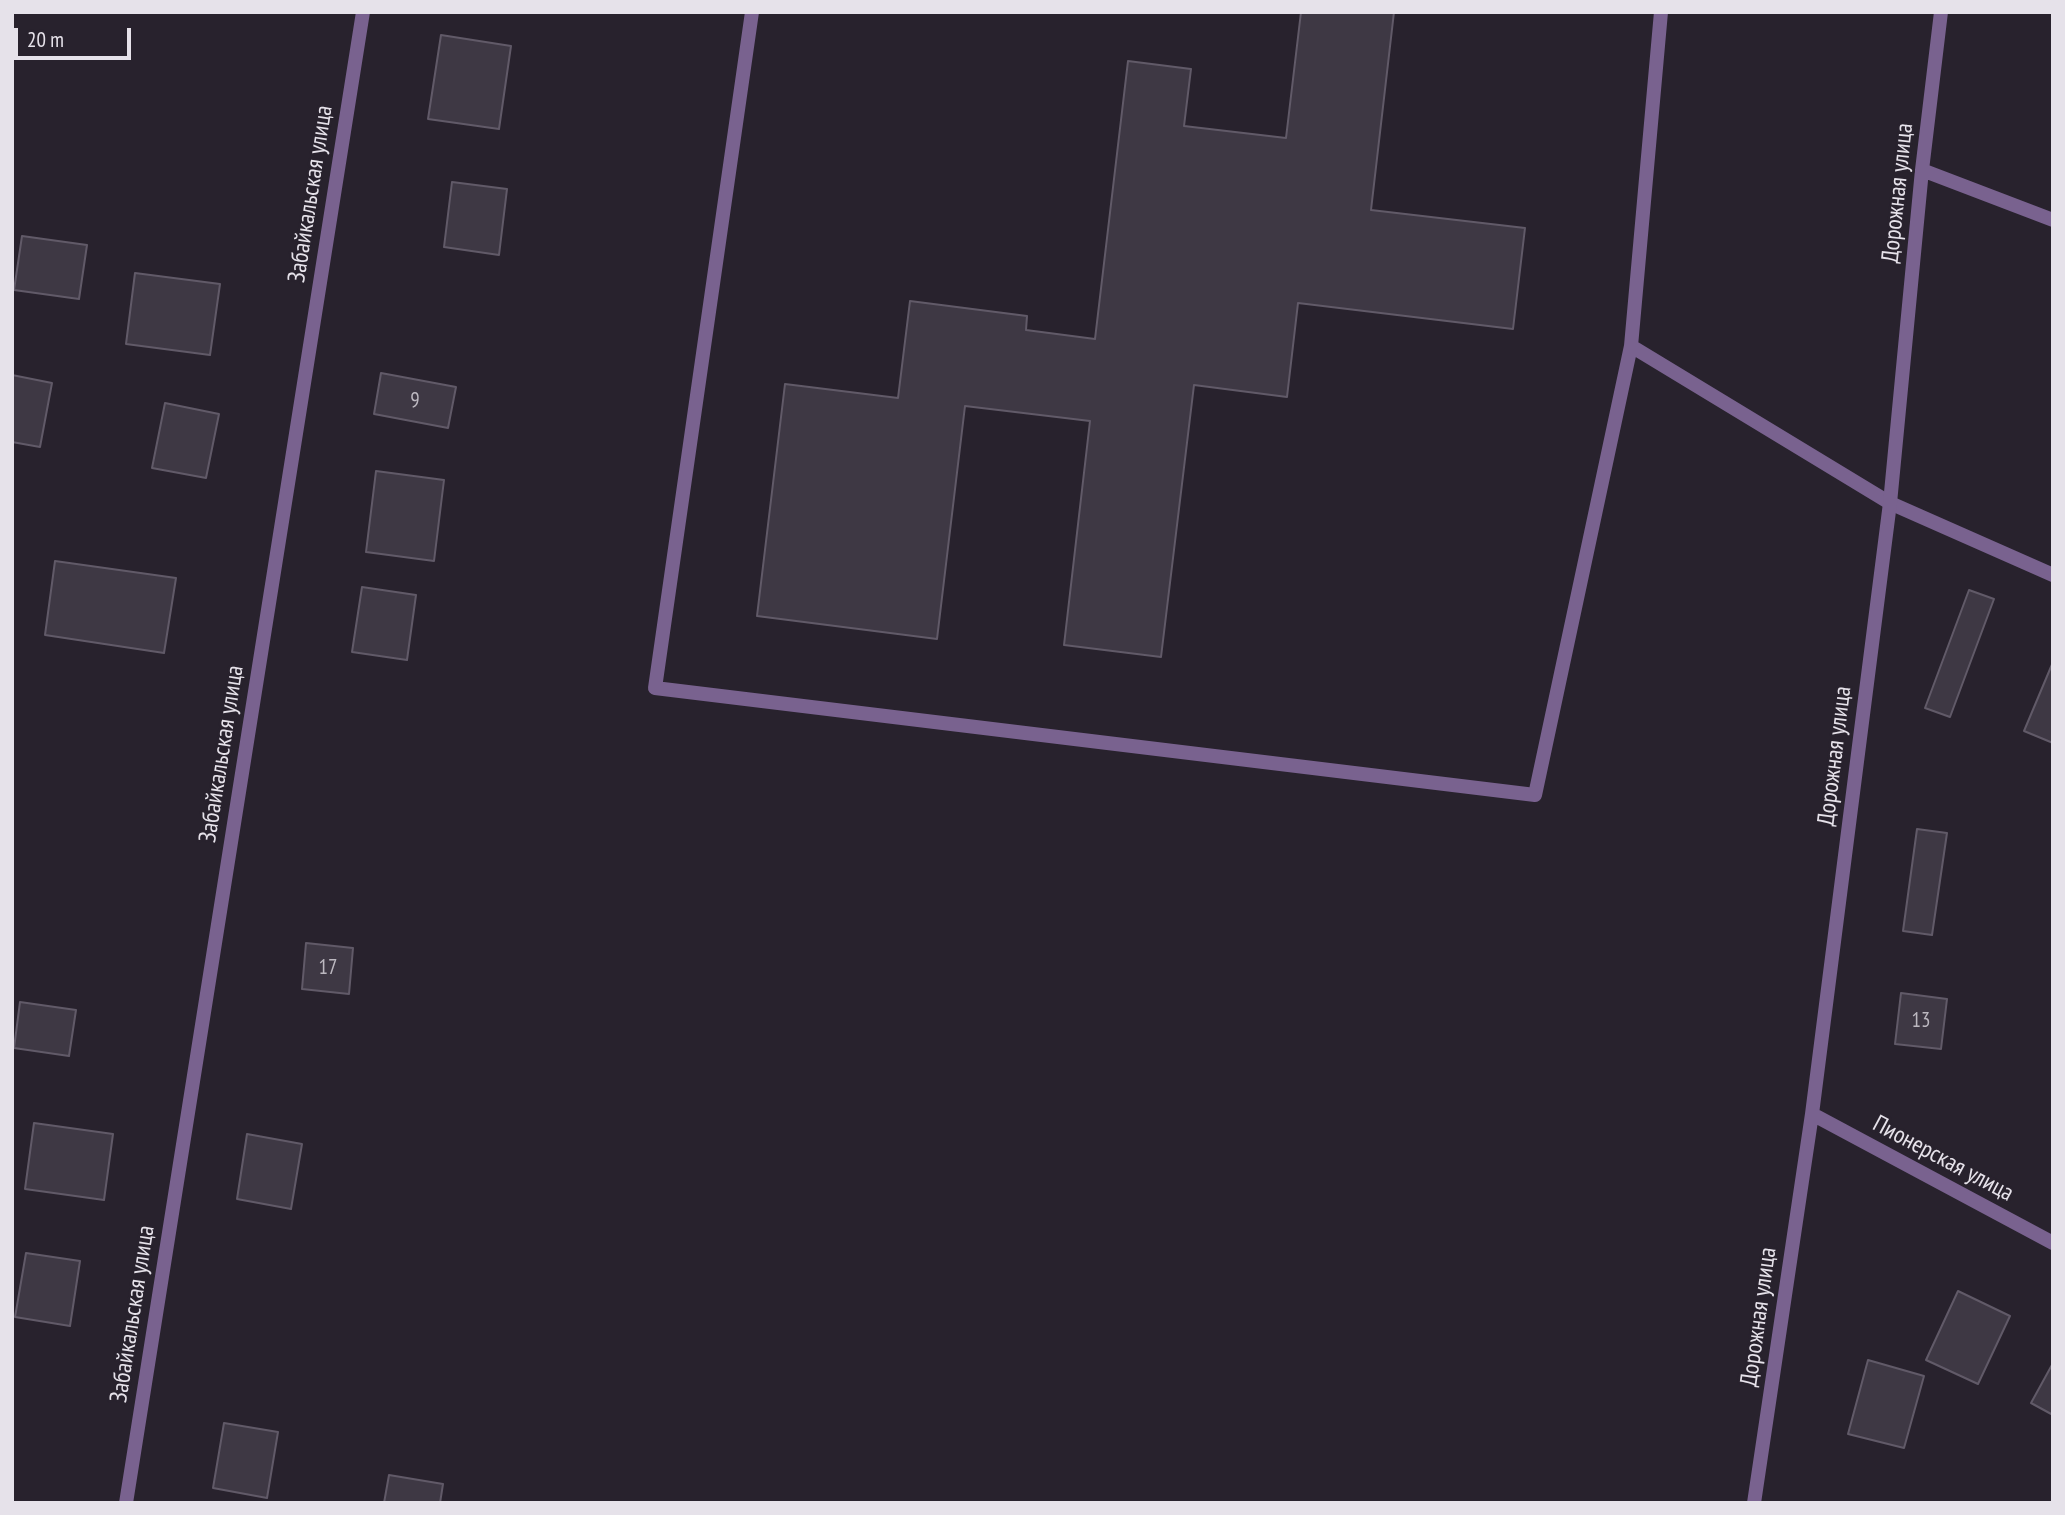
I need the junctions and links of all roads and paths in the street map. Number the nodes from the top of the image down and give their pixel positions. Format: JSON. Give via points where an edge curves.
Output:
{"nodes":[{"id":1,"x":363,"y":12,"type":"edge"},
{"id":2,"x":752,"y":12,"type":"edge"},
{"id":3,"x":1661,"y":12,"type":"edge"},
{"id":4,"x":1941,"y":12,"type":"edge"},
{"id":5,"x":1922,"y":170,"type":"junction"},
{"id":6,"x":2053,"y":220,"type":"edge"},
{"id":7,"x":1631,"y":346,"type":"junction"},
{"id":8,"x":1890,"y":503,"type":"junction"},
{"id":9,"x":2053,"y":575,"type":"edge"},
{"id":10,"x":1812,"y":1114,"type":"junction"},
{"id":11,"x":2053,"y":1243,"type":"edge"},
{"id":12,"x":126,"y":1503,"type":"edge"},
{"id":13,"x":1754,"y":1503,"type":"edge"}],
"edges":[{"from":1,"to":12,"type":"street","name":"Забайкальская улица"},
{"from":2,"to":7,"type":"street","via":[[655,688],[1535,795]]},
{"from":3,"to":7,"type":"street"},
{"from":4,"to":5,"type":"street","name":"Дорожная улица"},
{"from":5,"to":6,"type":"street"},
{"from":5,"to":8,"type":"street","name":"Дорожная улица"},
{"from":7,"to":8,"type":"street"},
{"from":8,"to":9,"type":"street"},
{"from":8,"to":10,"type":"street","name":"Дорожная улица"},
{"from":10,"to":11,"type":"street","name":"Пионерская улица"},
{"from":10,"to":13,"type":"street","name":"Дорожная улица"}]}
